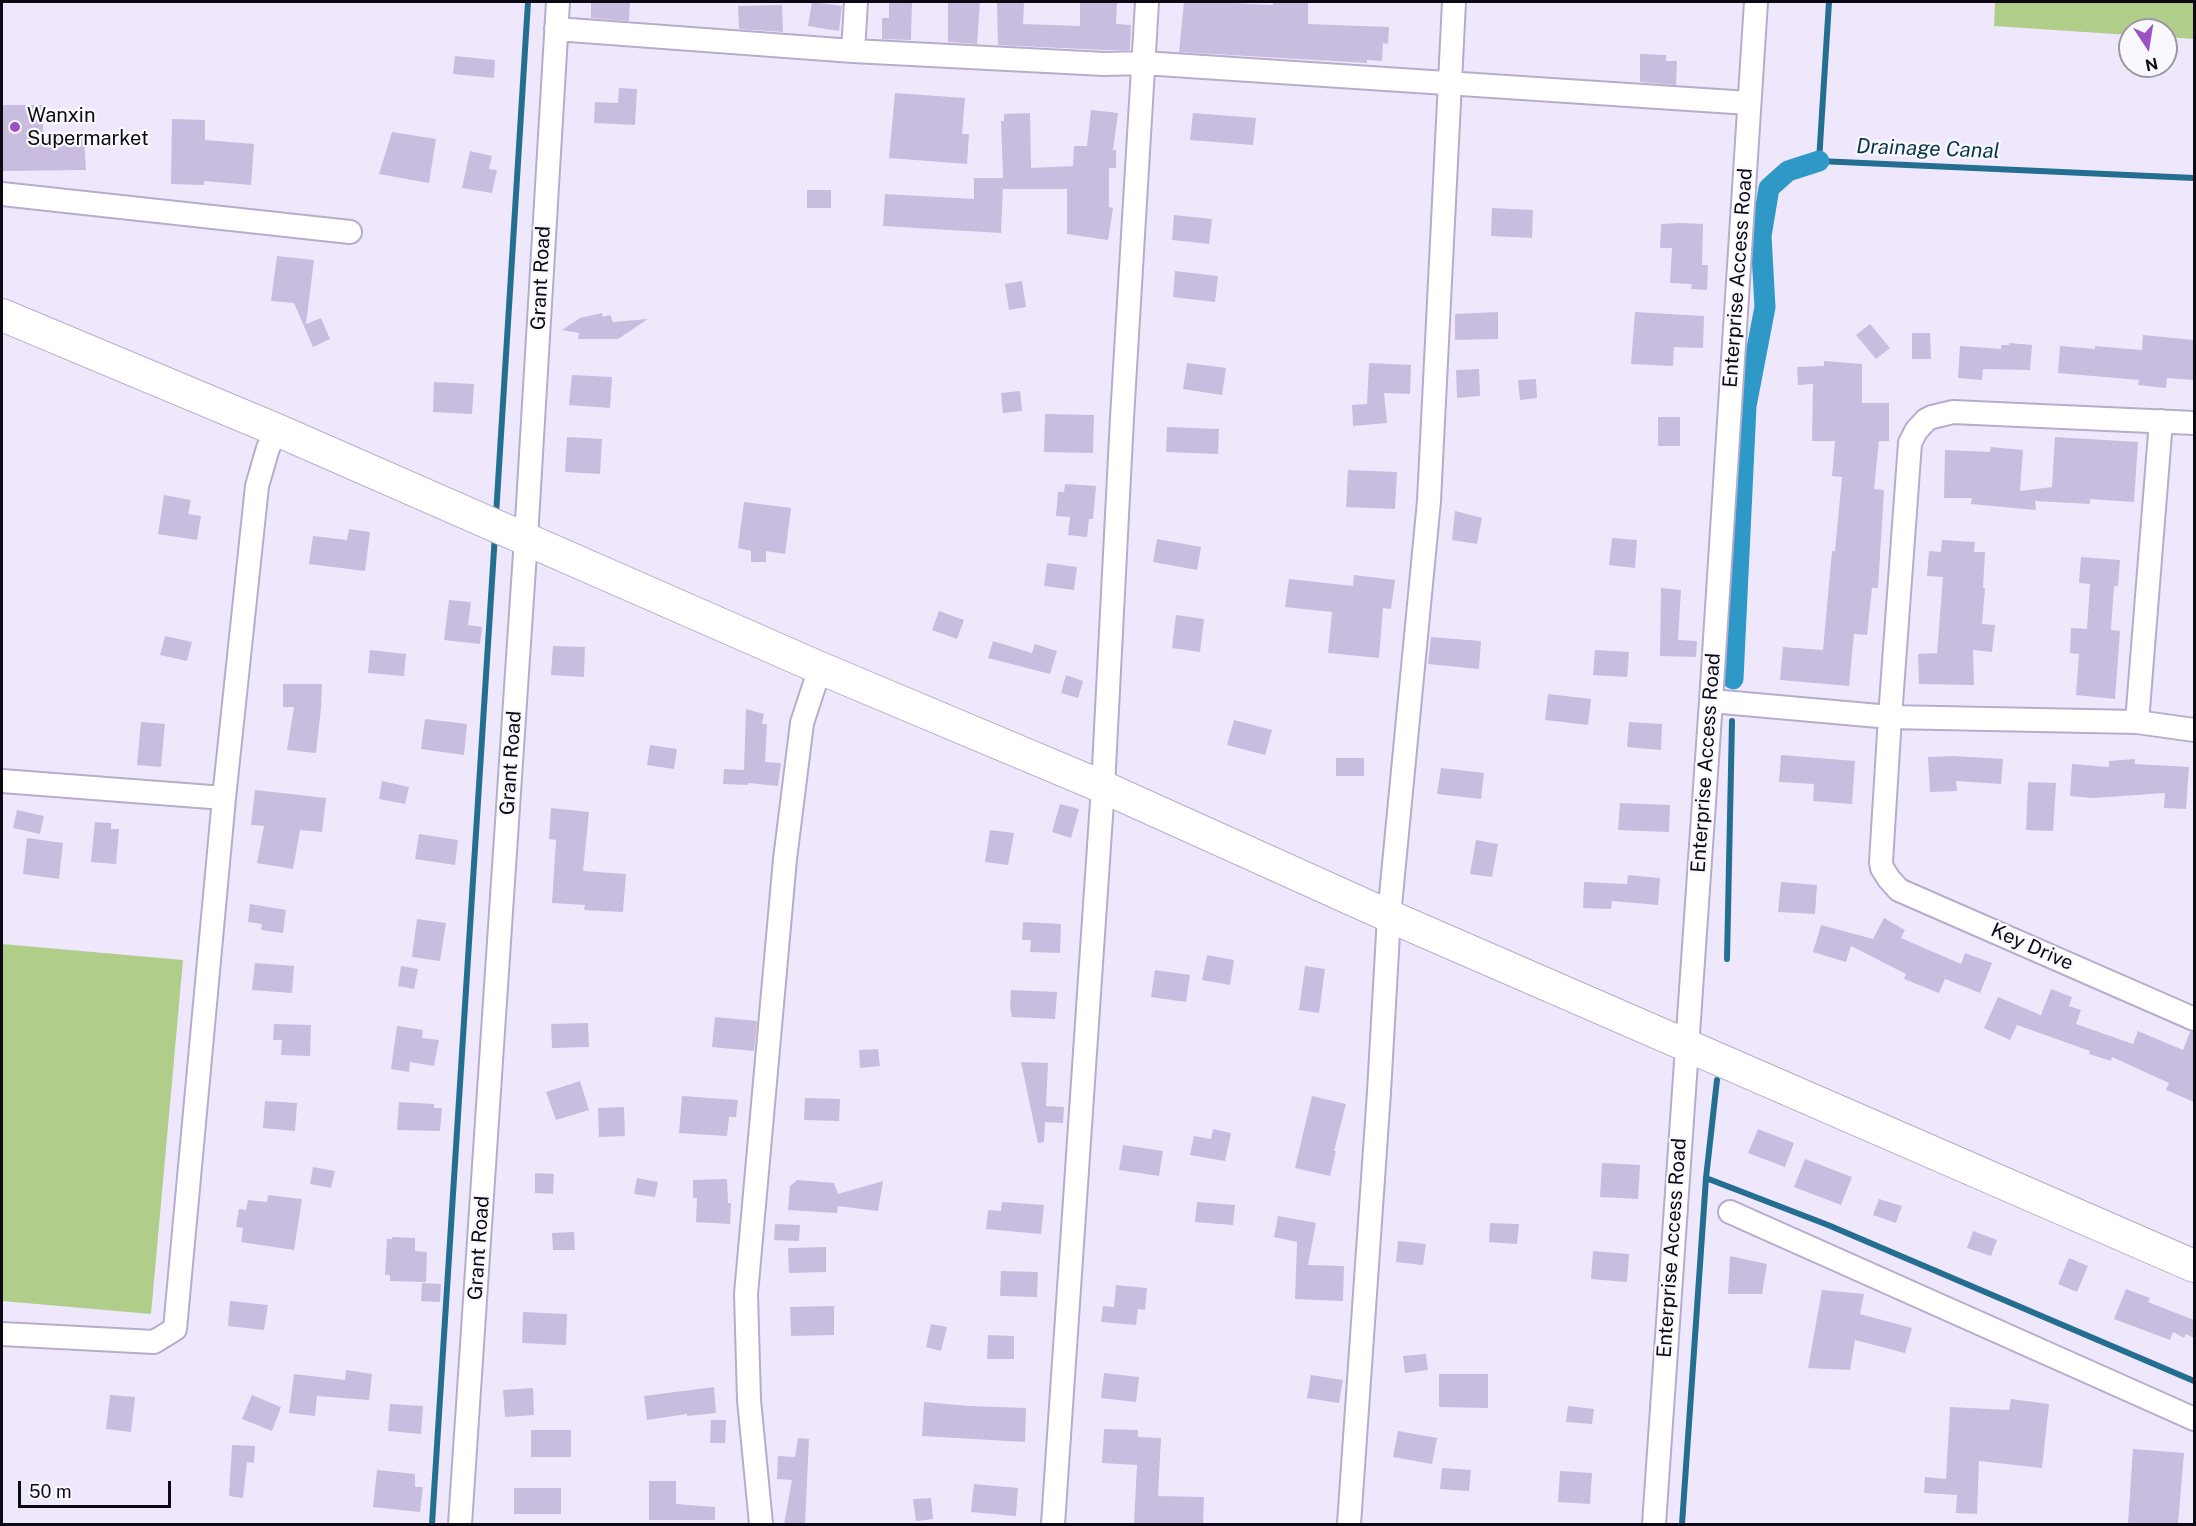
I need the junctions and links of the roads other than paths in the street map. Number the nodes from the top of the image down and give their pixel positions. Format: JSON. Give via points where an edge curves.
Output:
{"nodes":[{"id":1,"x":558,"y":2,"type":"edge"},
{"id":2,"x":856,"y":2,"type":"edge"},
{"id":3,"x":1147,"y":2,"type":"edge"},
{"id":4,"x":1454,"y":2,"type":"edge"},
{"id":5,"x":1756,"y":2,"type":"edge"},
{"id":6,"x":556,"y":29,"type":"junction"},
{"id":7,"x":853,"y":51,"type":"junction"},
{"id":8,"x":1143,"y":63,"type":"junction"},
{"id":9,"x":1449,"y":84,"type":"junction"},
{"id":10,"x":1749,"y":103,"type":"junction"},
{"id":11,"x":2,"y":194,"type":"edge"},
{"id":12,"x":351,"y":232,"type":"dead end"},
{"id":13,"x":2,"y":315,"type":"edge"},
{"id":14,"x":2161,"y":421,"type":"junction"},
{"id":15,"x":2194,"y":423,"type":"edge"},
{"id":16,"x":272,"y":439,"type":"junction"},
{"id":17,"x":526,"y":538,"type":"junction"},
{"id":18,"x":820,"y":668,"type":"junction"},
{"id":19,"x":1711,"y":701,"type":"junction"},
{"id":20,"x":1890,"y":717,"type":"junction"},
{"id":21,"x":2137,"y":722,"type":"junction"},
{"id":22,"x":2194,"y":730,"type":"edge"},
{"id":23,"x":2,"y":781,"type":"edge"},
{"id":24,"x":1103,"y":787,"type":"junction"},
{"id":25,"x":224,"y":798,"type":"junction"},
{"id":26,"x":1389,"y":916,"type":"junction"},
{"id":27,"x":2194,"y":1019,"type":"edge"},
{"id":28,"x":1686,"y":1043,"type":"junction"},
{"id":29,"x":1730,"y":1212,"type":"dead end"},
{"id":30,"x":2194,"y":1266,"type":"edge"},
{"id":31,"x":2,"y":1334,"type":"edge"},
{"id":32,"x":2194,"y":1419,"type":"edge"},
{"id":33,"x":460,"y":1524,"type":"edge"},
{"id":34,"x":761,"y":1524,"type":"edge"},
{"id":35,"x":1053,"y":1524,"type":"edge"},
{"id":36,"x":1349,"y":1524,"type":"edge"},
{"id":37,"x":1654,"y":1524,"type":"edge"}],
"edges":[{"from":1,"to":6,"type":"street","name":"Grant Road"},
{"from":2,"to":7,"type":"street"},
{"from":3,"to":8,"type":"street"},
{"from":4,"to":9,"type":"street"},
{"from":5,"to":10,"type":"street","name":"Enterprise Access Road"},
{"from":6,"to":7,"type":"street"},
{"from":6,"to":17,"type":"street","name":"Grant Road"},
{"from":7,"to":8,"type":"street"},
{"from":8,"to":9,"type":"street"},
{"from":8,"to":24,"type":"street"},
{"from":9,"to":10,"type":"street"},
{"from":9,"to":26,"type":"street","via":[[1429,501]]},
{"from":10,"to":19,"type":"street","name":"Enterprise Access Road"},
{"from":11,"to":12,"type":"street"},
{"from":13,"to":16,"type":"main road"},
{"from":14,"to":15,"type":"street"},
{"from":14,"to":20,"type":"street","via":[[1953,412],[1921,424],[1910,443]]},
{"from":14,"to":21,"type":"street"},
{"from":16,"to":17,"type":"main road"},
{"from":16,"to":25,"type":"street","via":[[257,486]]},
{"from":17,"to":18,"type":"main road"},
{"from":17,"to":33,"type":"street","name":"Grant Road"},
{"from":18,"to":24,"type":"main road"},
{"from":18,"to":34,"type":"street","via":[[802,723],[785,859],[746,1294],[749,1400]]},
{"from":19,"to":20,"type":"street"},
{"from":19,"to":28,"type":"street","name":"Enterprise Access Road"},
{"from":20,"to":21,"type":"street"},
{"from":20,"to":27,"type":"street","name":"Key Drive","via":[[1881,862],[1899,890]]},
{"from":21,"to":22,"type":"street"},
{"from":23,"to":25,"type":"street"},
{"from":24,"to":26,"type":"main road"},
{"from":24,"to":35,"type":"street"},
{"from":25,"to":31,"type":"street","via":[[175,1329],[154,1342]]},
{"from":26,"to":28,"type":"main road"},
{"from":26,"to":36,"type":"street"},
{"from":28,"to":30,"type":"main road"},
{"from":28,"to":37,"type":"street","name":"Enterprise Access Road"},
{"from":29,"to":32,"type":"street"}]}
